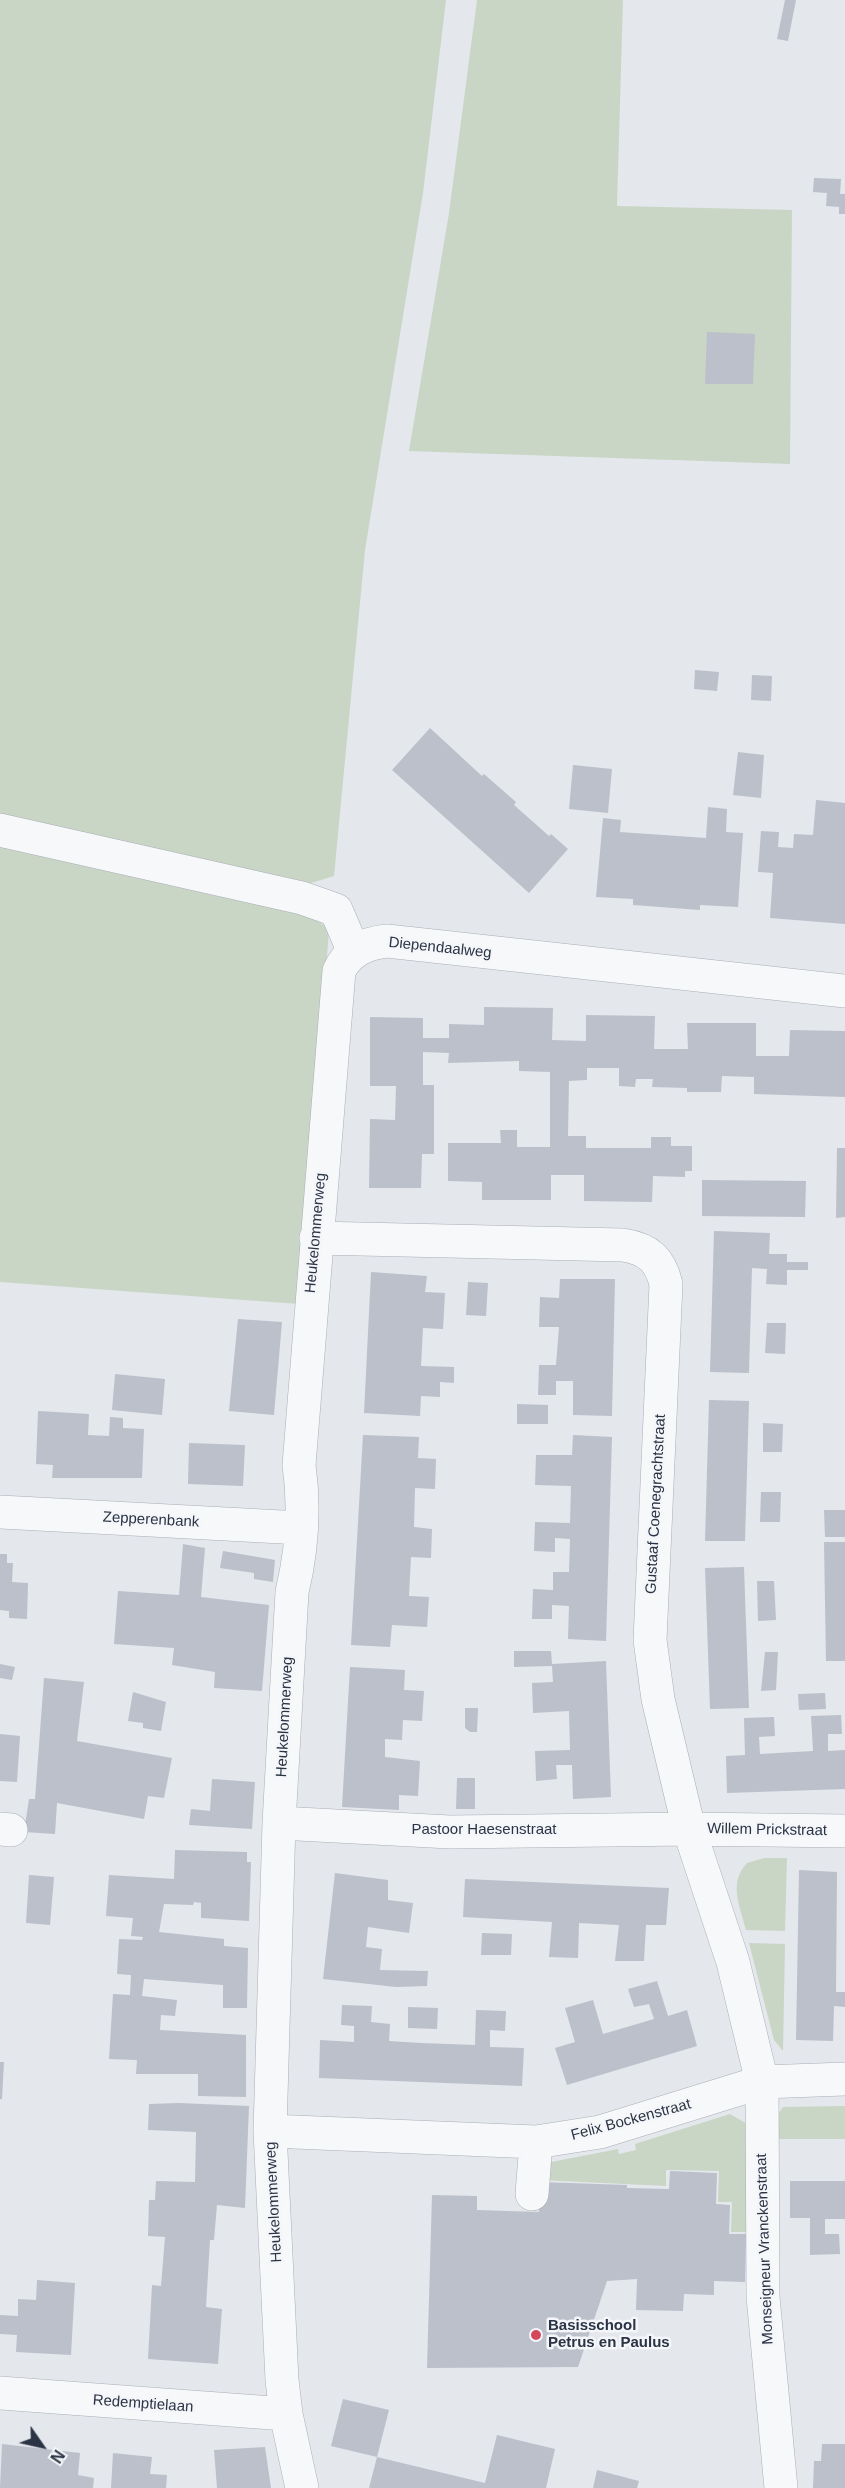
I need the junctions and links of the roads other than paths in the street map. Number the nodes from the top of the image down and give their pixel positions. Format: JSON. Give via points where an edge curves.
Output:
{"nodes":[{"id":1,"x":0,"y":830,"type":"edge"},
{"id":2,"x":354,"y":952,"type":"junction"},
{"id":3,"x":845,"y":991,"type":"edge"},
{"id":4,"x":316,"y":1238,"type":"junction"},
{"id":5,"x":0,"y":1512,"type":"edge"},
{"id":6,"x":301,"y":1528,"type":"junction"},
{"id":7,"x":279,"y":1823,"type":"junction"},
{"id":8,"x":689,"y":1829,"type":"junction"},
{"id":9,"x":845,"y":1831,"type":"edge"},
{"id":10,"x":845,"y":2079,"type":"edge"},
{"id":11,"x":762,"y":2082,"type":"junction"},
{"id":12,"x":270,"y":2131,"type":"junction"},
{"id":13,"x":536,"y":2142,"type":"junction"},
{"id":14,"x":532,"y":2194,"type":"dead end"},
{"id":15,"x":0,"y":2394,"type":"edge"},
{"id":16,"x":286,"y":2414,"type":"junction"},
{"id":17,"x":303,"y":2488,"type":"edge"},
{"id":18,"x":781,"y":2488,"type":"edge"}],
"edges":[{"from":1,"to":2,"type":"street","via":[[302,898],[336,910]]},
{"from":2,"to":3,"type":"street","name":"Diependaalweg","via":[[368,944],[387,941]]},
{"from":2,"to":4,"type":"street","name":"Heukelommerweg","via":[[342,964],[338,978]]},
{"from":4,"to":6,"type":"street","name":"Heukelommerweg","via":[[299,1465],[303,1494]]},
{"from":4,"to":8,"type":"street","name":"Gustaaf Coenegrachtstraat","via":[[623,1245],[641,1248],[663,1270],[666,1284],[650,1640],[658,1699]]},
{"from":5,"to":6,"type":"street","name":"Zepperenbank"},
{"from":6,"to":7,"type":"street","name":"Heukelommerweg","via":[[299,1565],[292,1592]]},
{"from":7,"to":8,"type":"street","name":"Pastoor Haesenstraat","via":[[450,1832]]},
{"from":7,"to":12,"type":"street","name":"Heukelommerweg"},
{"from":8,"to":9,"type":"street","name":"Willem Prickstraat"},
{"from":8,"to":11,"type":"street","name":"Gustaaf Coenegrachtstraat","via":[[733,1962]]},
{"from":10,"to":11,"type":"street","name":"Felix Bockenstraat"},
{"from":11,"to":13,"type":"street","name":"Felix Bockenstraat","via":[[600,2132]]},
{"from":11,"to":18,"type":"street","name":"Monseigneur Vranckenstraat","via":[[763,2297]]},
{"from":12,"to":13,"type":"street","name":"Felix Bockenstraat"},
{"from":12,"to":16,"type":"street","name":"Heukelommerweg"},
{"from":13,"to":14,"type":"street"},
{"from":15,"to":16,"type":"street","name":"Redemptielaan"},
{"from":16,"to":17,"type":"street","name":"Heukelommerweg"}]}
